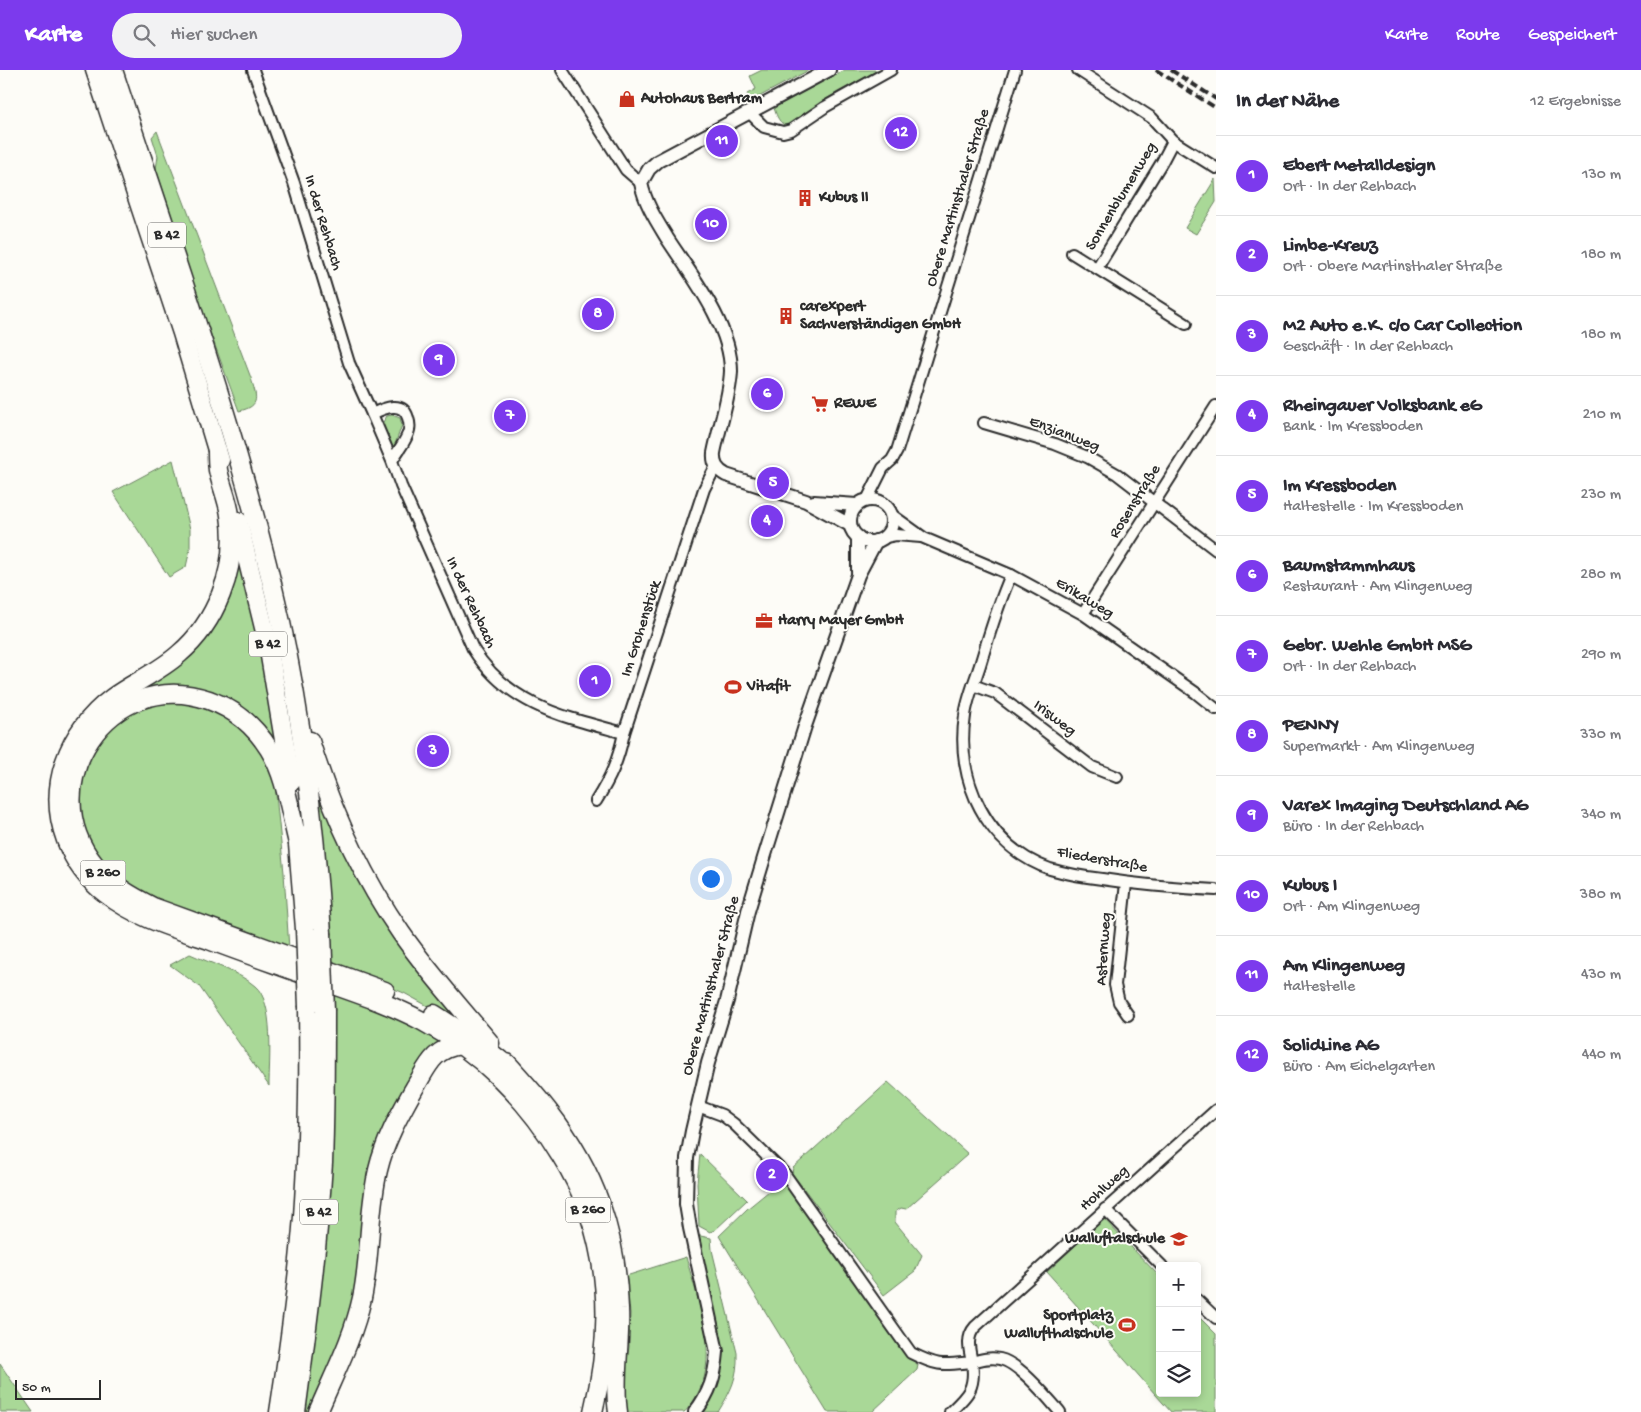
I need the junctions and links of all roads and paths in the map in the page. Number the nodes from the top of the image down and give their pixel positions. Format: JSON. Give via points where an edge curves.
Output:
{"nodes":[{"id":1,"x":95,"y":70,"type":"edge"},
{"id":2,"x":113,"y":70,"type":"edge"},
{"id":3,"x":252,"y":70,"type":"edge"},
{"id":4,"x":562,"y":70,"type":"edge"},
{"id":5,"x":829,"y":70,"type":"edge"},
{"id":6,"x":891,"y":70,"type":"edge"},
{"id":7,"x":1015,"y":70,"type":"edge"},
{"id":8,"x":1078,"y":70,"type":"edge"},
{"id":9,"x":749,"y":112,"type":"junction"},
{"id":10,"x":1173,"y":141,"type":"junction"},
{"id":11,"x":1216,"y":168,"type":"edge"},
{"id":12,"x":641,"y":183,"type":"junction"},
{"id":13,"x":1072,"y":253,"type":"dead end"},
{"id":14,"x":1097,"y":268,"type":"junction"},
{"id":15,"x":1186,"y":324,"type":"dead end"},
{"id":16,"x":1216,"y":406,"type":"edge"},
{"id":17,"x":372,"y":414,"type":"junction"},
{"id":18,"x":984,"y":423,"type":"dead end"},
{"id":19,"x":217,"y":450,"type":"junction"},
{"id":20,"x":392,"y":461,"type":"junction"},
{"id":21,"x":716,"y":466,"type":"junction"},
{"id":22,"x":806,"y":501,"type":"junction"},
{"id":23,"x":862,"y":502,"type":"junction"},
{"id":24,"x":1153,"y":503,"type":"junction"},
{"id":25,"x":892,"y":515,"type":"junction"},
{"id":26,"x":850,"y":525,"type":"junction"},
{"id":27,"x":858,"y":537,"type":"junction"},
{"id":28,"x":924,"y":538,"type":"junction"},
{"id":29,"x":880,"y":539,"type":"junction"},
{"id":30,"x":1216,"y":550,"type":"edge"},
{"id":31,"x":858,"y":574,"type":"junction"},
{"id":32,"x":1011,"y":575,"type":"junction"},
{"id":33,"x":1083,"y":614,"type":"junction"},
{"id":34,"x":292,"y":681,"type":"junction"},
{"id":35,"x":974,"y":685,"type":"junction"},
{"id":36,"x":1216,"y":708,"type":"edge"},
{"id":37,"x":624,"y":733,"type":"junction"},
{"id":38,"x":1117,"y":777,"type":"dead end"},
{"id":39,"x":596,"y":801,"type":"dead end"},
{"id":40,"x":298,"y":843,"type":"junction"},
{"id":41,"x":1126,"y":883,"type":"junction"},
{"id":42,"x":1216,"y":890,"type":"edge"},
{"id":43,"x":317,"y":1009,"type":"junction"},
{"id":44,"x":1128,"y":1015,"type":"dead end"},
{"id":45,"x":460,"y":1045,"type":"junction"},
{"id":46,"x":513,"y":1070,"type":"junction"},
{"id":47,"x":698,"y":1106,"type":"junction"},
{"id":48,"x":1216,"y":1110,"type":"edge"},
{"id":49,"x":1105,"y":1209,"type":"junction"},
{"id":50,"x":1158,"y":1262,"type":"edge"},
{"id":51,"x":1201,"y":1304,"type":"edge"},
{"id":52,"x":1216,"y":1318,"type":"edge"},
{"id":53,"x":619,"y":1340,"type":"junction"},
{"id":54,"x":972,"y":1362,"type":"junction"},
{"id":55,"x":279,"y":1412,"type":"edge"},
{"id":56,"x":296,"y":1412,"type":"edge"},
{"id":57,"x":318,"y":1412,"type":"edge"},
{"id":58,"x":593,"y":1412,"type":"edge"},
{"id":59,"x":607,"y":1412,"type":"edge"},
{"id":60,"x":618,"y":1412,"type":"edge"},
{"id":61,"x":695,"y":1412,"type":"edge"},
{"id":62,"x":950,"y":1412,"type":"edge"},
{"id":63,"x":1060,"y":1412,"type":"edge"}],
"edges":[{"from":1,"to":19,"type":"highway","number":"B 42"},
{"from":2,"to":34,"type":"highway","number":"B 42","via":[[234,444],[267,562]]},
{"from":3,"to":17,"type":"street","name":"In der Rehbach","via":[[294,183],[349,362]]},
{"from":4,"to":12,"type":"street","via":[[626,170]]},
{"from":5,"to":9,"type":"street"},
{"from":6,"to":9,"type":"street","via":[[825,106],[791,130],[783,132],[764,127]]},
{"from":7,"to":23,"type":"street","name":"Obere Martinsthaler Straße","via":[[897,451]]},
{"from":8,"to":10,"type":"street","via":[[1152,118]]},
{"from":9,"to":12,"type":"street","via":[[658,161]]},
{"from":10,"to":11,"type":"street"},
{"from":10,"to":14,"type":"street","name":"Sonnenblumenweg"},
{"from":12,"to":21,"type":"street","via":[[654,218],[705,298],[726,345],[729,385],[714,453]]},
{"from":13,"to":14,"type":"street","name":"Sonnenblumenweg"},
{"from":14,"to":15,"type":"street","name":"Sonnenblumenweg"},
{"from":16,"to":24,"type":"street","name":"Rosenstraße"},
{"from":17,"to":20,"type":"street","name":"In der Rehbach"},
{"from":17,"to":20,"type":"street","via":[[391,407],[398,407],[406,413],[410,429]]},
{"from":18,"to":24,"type":"street","name":"Enzianweg","via":[[1087,457],[1117,474]]},
{"from":19,"to":40,"type":"highway","number":"B 42","via":[[245,546],[268,644]]},
{"from":19,"to":45,"type":"highway","number":"B 260","via":[[232,534],[228,569],[220,596],[207,622],[184,649],[105,704],[78,734],[66,758],[59,784],[61,824],[68,844],[94,883],[131,910],[161,924],[378,1001],[425,1023]]},
{"from":20,"to":37,"type":"street","name":"In der Rehbach","via":[[481,662],[507,689],[541,708]]},
{"from":21,"to":22,"type":"street","via":[[726,475]]},
{"from":21,"to":37,"type":"street","name":"Im Grohenstück","via":[[704,489]]},
{"from":22,"to":23,"type":"street","via":[[843,505]]},
{"from":22,"to":26,"type":"street"},
{"from":23,"to":25,"type":"street","via":[[880,501]]},
{"from":23,"to":26,"type":"street","via":[[851,514]]},
{"from":24,"to":30,"type":"street","name":"Enzianweg"},
{"from":24,"to":33,"type":"street","name":"Rosenstraße"},
{"from":25,"to":28,"type":"street","name":"Erikaweg"},
{"from":25,"to":29,"type":"street","via":[[891,527]]},
{"from":26,"to":27,"type":"street"},
{"from":27,"to":29,"type":"street","via":[[866,542]]},
{"from":27,"to":31,"type":"street","name":"Obere Martinsthaler Straße"},
{"from":28,"to":29,"type":"street","name":"Erikaweg","via":[[896,535]]},
{"from":28,"to":32,"type":"street","name":"Erikaweg"},
{"from":29,"to":31,"type":"street","name":"Obere Martinsthaler Straße"},
{"from":31,"to":47,"type":"street","name":"Obere Martinsthaler Straße","via":[[805,726],[748,911]]},
{"from":32,"to":33,"type":"street","name":"Erikaweg"},
{"from":32,"to":35,"type":"street","name":"Fliederstraße"},
{"from":33,"to":36,"type":"street","name":"Erikaweg"},
{"from":34,"to":43,"type":"highway","number":"B 42","bridge":true,"via":[[308,782],[322,933]]},
{"from":34,"to":46,"type":"highway","via":[[324,781],[371,885],[433,977]]},
{"from":35,"to":38,"type":"street","name":"Irisweg","via":[[994,692],[1092,767]]},
{"from":35,"to":41,"type":"street","name":"Fliederstraße","via":[[965,715],[964,754],[973,794],[988,822],[1012,847],[1038,864],[1070,874]]},
{"from":37,"to":39,"type":"street","name":"Im Grohenstück","via":[[611,778]]},
{"from":40,"to":43,"type":"highway","number":"B 42","bridge":true,"via":[[305,928]]},
{"from":40,"to":46,"type":"highway","number":"B 260","via":[[286,794],[270,750],[248,723],[214,702],[173,694],[131,704],[96,731],[78,762],[72,797],[77,833],[95,865],[122,889],[153,907],[355,979],[409,1002],[443,1019]]},
{"from":41,"to":42,"type":"street","name":"Fliederstraße"},
{"from":41,"to":44,"type":"street","name":"Asternweg","via":[[1116,985],[1120,1002]]},
{"from":43,"to":55,"type":"highway","number":"B 42","via":[[303,1215]]},
{"from":43,"to":56,"type":"highway","number":"B 42","via":[[324,1116],[319,1215]]},
{"from":45,"to":57,"type":"highway","via":[[443,1049],[433,1058],[387,1141],[375,1185],[362,1299],[350,1338]]},
{"from":45,"to":58,"type":"highway","number":"B 260","via":[[502,1080],[538,1120],[570,1168],[583,1196],[601,1253],[606,1312],[602,1369]]},
{"from":46,"to":53,"type":"highway","number":"B 260","via":[[543,1104],[579,1155],[600,1201],[617,1280]]},
{"from":47,"to":54,"type":"street","via":[[722,1115],[734,1124],[784,1173],[911,1353],[942,1366]]},
{"from":47,"to":61,"type":"street","name":"Obere Martinsthaler Straße","via":[[687,1158],[686,1204],[717,1352],[711,1386]]},
{"from":48,"to":49,"type":"street","name":"Hohlweg"},
{"from":49,"to":50,"type":"street"},
{"from":49,"to":54,"type":"street","name":"Hohlweg","via":[[971,1331]]},
{"from":51,"to":52,"type":"street"},
{"from":53,"to":59,"type":"highway","number":"B 260"},
{"from":53,"to":60,"type":"highway"},
{"from":54,"to":62,"type":"street","via":[[972,1387]]},
{"from":54,"to":63,"type":"street","via":[[985,1358],[1002,1359],[1036,1385]]}]}
